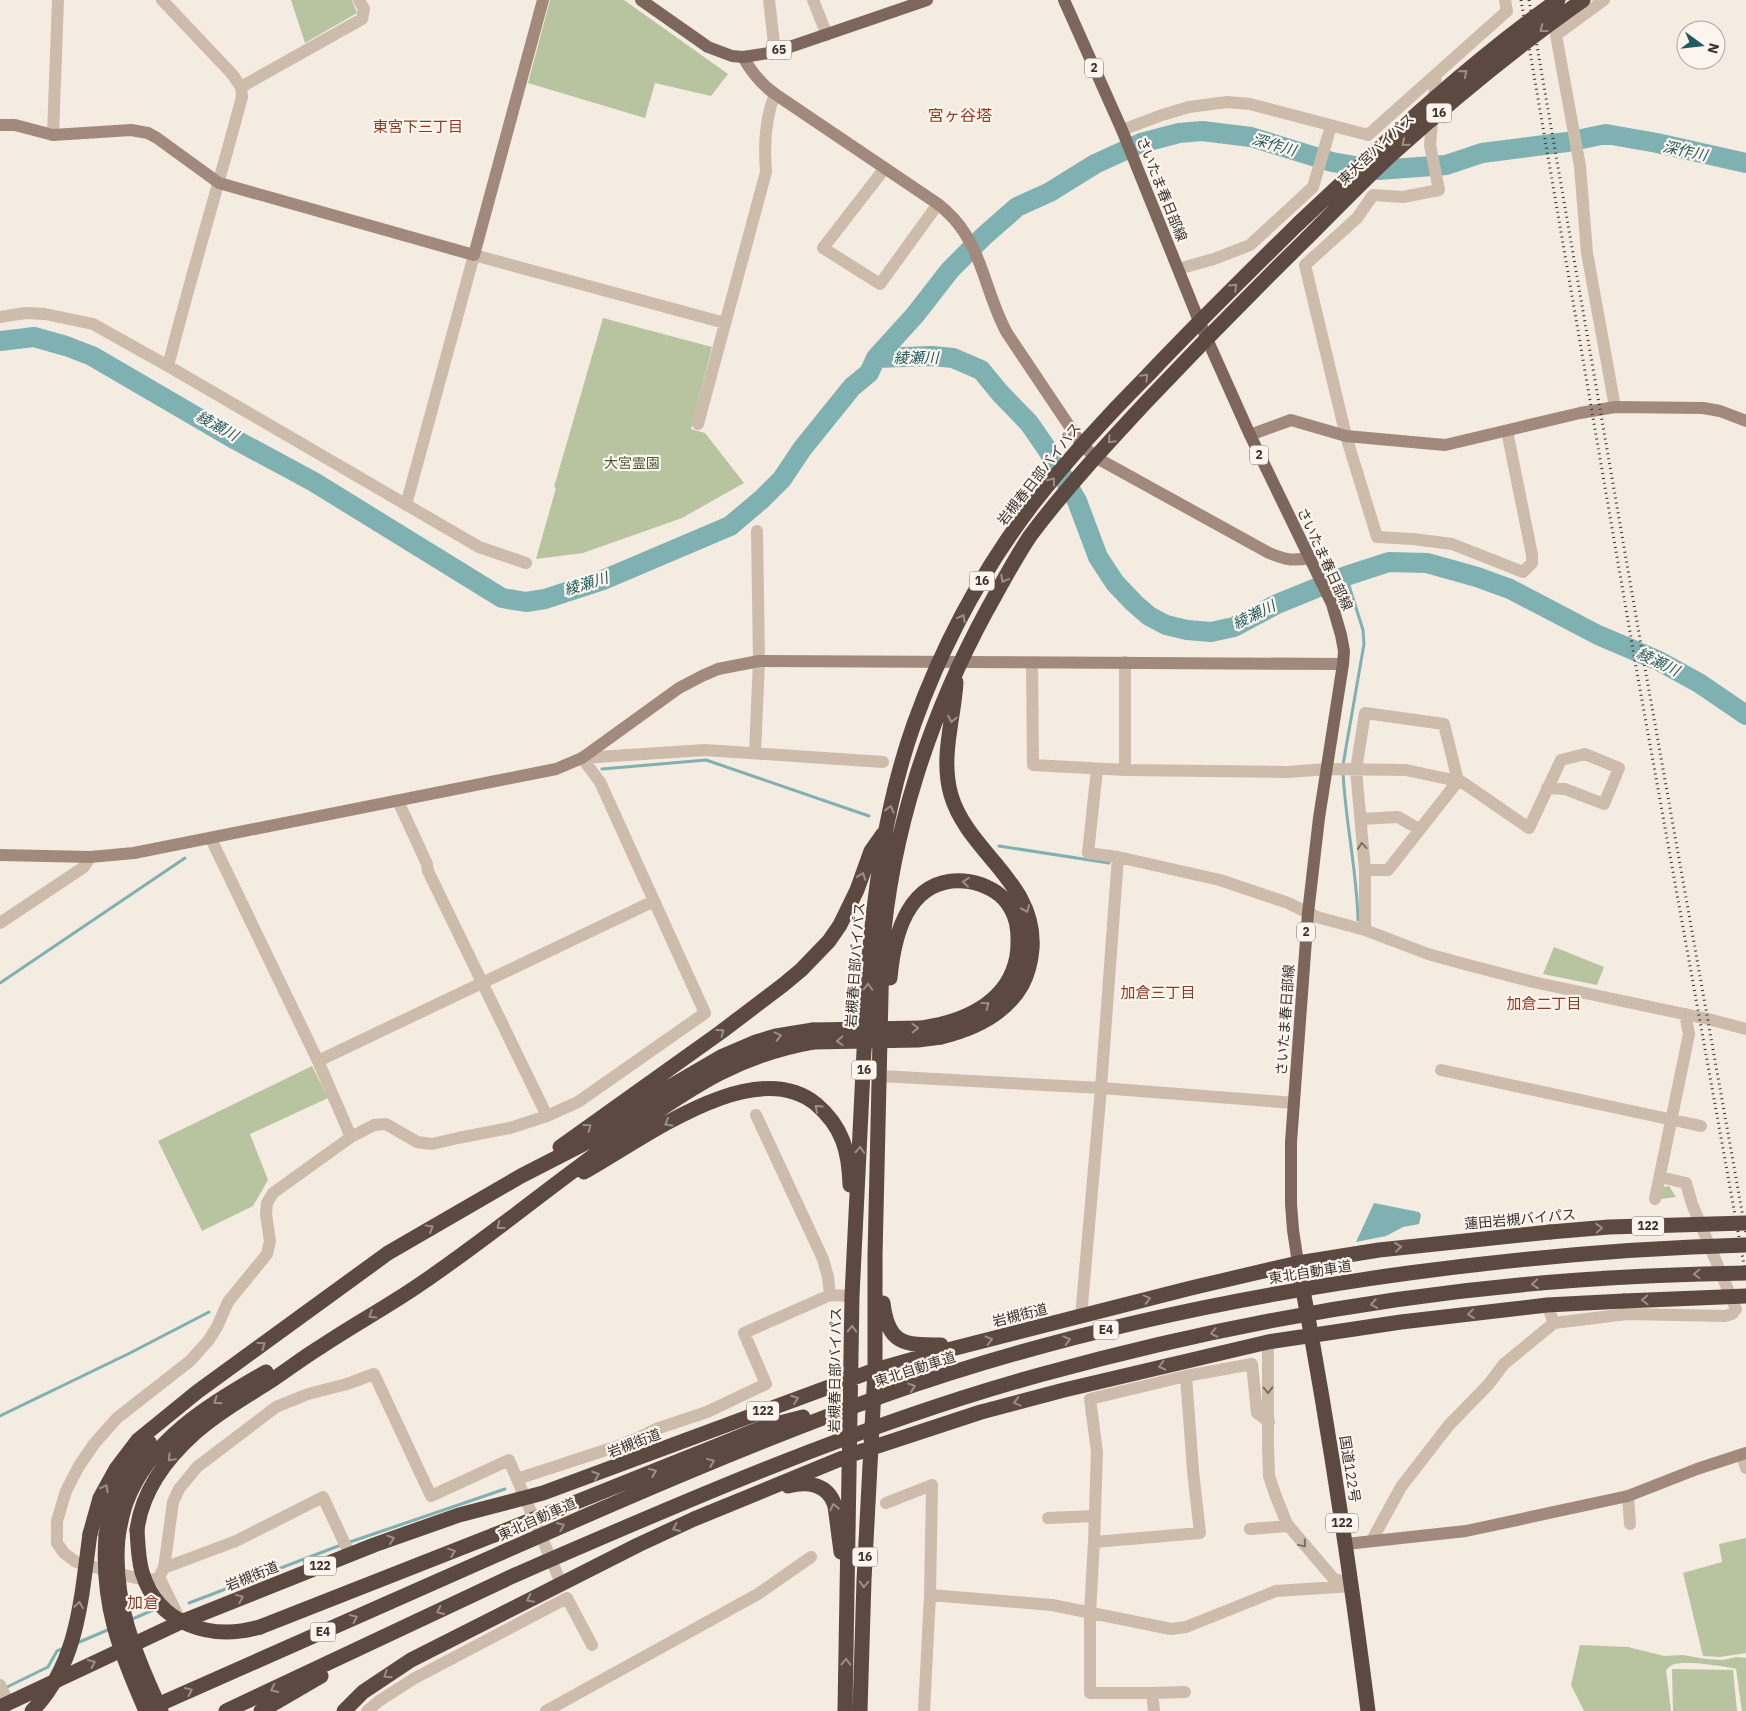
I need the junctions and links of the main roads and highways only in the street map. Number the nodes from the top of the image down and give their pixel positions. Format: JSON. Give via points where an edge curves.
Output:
{"nodes":[{"id":1,"x":641,"y":0,"type":"edge"},
{"id":2,"x":927,"y":0,"type":"edge"},
{"id":3,"x":1064,"y":0,"type":"edge"},
{"id":4,"x":1558,"y":0,"type":"edge"},
{"id":5,"x":1583,"y":0,"type":"edge"},
{"id":6,"x":1199,"y":321,"type":"junction"},
{"id":7,"x":1207,"y":337,"type":"junction"},
{"id":8,"x":959,"y":666,"type":"junction"},
{"id":9,"x":885,"y":832,"type":"junction"},
{"id":10,"x":942,"y":1030,"type":"junction"},
{"id":11,"x":813,"y":1036,"type":"junction"},
{"id":12,"x":880,"y":1072,"type":"junction"},
{"id":13,"x":521,"y":1176,"type":"junction"},
{"id":14,"x":876,"y":1194,"type":"junction"},
{"id":15,"x":539,"y":1196,"type":"junction"},
{"id":16,"x":1746,"y":1223,"type":"edge"},
{"id":17,"x":1746,"y":1245,"type":"edge"},
{"id":18,"x":1298,"y":1262,"type":"junction"},
{"id":19,"x":1746,"y":1273,"type":"edge"},
{"id":20,"x":853,"y":1291,"type":"junction"},
{"id":21,"x":1746,"y":1296,"type":"edge"},
{"id":22,"x":1312,"y":1336,"type":"junction"},
{"id":23,"x":969,"y":1345,"type":"junction"},
{"id":24,"x":322,"y":1346,"type":"junction"},
{"id":25,"x":875,"y":1370,"type":"junction"},
{"id":26,"x":851,"y":1378,"type":"junction"},
{"id":27,"x":888,"y":1394,"type":"junction"},
{"id":28,"x":181,"y":1405,"type":"junction"},
{"id":29,"x":913,"y":1434,"type":"junction"},
{"id":30,"x":871,"y":1448,"type":"junction"},
{"id":31,"x":850,"y":1455,"type":"junction"},
{"id":32,"x":869,"y":1485,"type":"junction"},
{"id":33,"x":694,"y":1519,"type":"junction"},
{"id":34,"x":112,"y":1536,"type":"junction"},
{"id":35,"x":847,"y":1608,"type":"junction"},
{"id":36,"x":397,"y":1631,"type":"junction"},
{"id":37,"x":2,"y":1694,"type":"edge"},
{"id":38,"x":32,"y":1711,"type":"edge"},
{"id":39,"x":145,"y":1711,"type":"edge"},
{"id":40,"x":161,"y":1711,"type":"edge"},
{"id":41,"x":226,"y":1711,"type":"edge"},
{"id":42,"x":261,"y":1711,"type":"edge"},
{"id":43,"x":344,"y":1711,"type":"edge"},
{"id":44,"x":846,"y":1711,"type":"edge"},
{"id":45,"x":860,"y":1711,"type":"edge"},
{"id":46,"x":1368,"y":1711,"type":"edge"}],
"edges":[{"from":1,"to":2,"type":"main road","number":"65","via":[[708,47],[743,57],[775,52]]},
{"from":3,"to":6,"type":"main road","name":"さいたま春日部線","number":"2","via":[[1142,177]]},
{"from":6,"to":4,"type":"highway","name":"東大宮バイパス","number":"16","one_way":true,"bridge":true,"via":[[1378,148],[1444,89]]},
{"from":5,"to":7,"type":"highway","name":"東大宮バイパス","number":"16","one_way":true,"bridge":true,"via":[[1452,102],[1390,156]]},
{"from":6,"to":7,"type":"main road","name":"さいたま春日部線","number":"2"},
{"from":9,"to":6,"type":"highway","name":"岩槻春日部バイパス","number":"16","one_way":true,"via":[[914,725],[940,661],[983,580],[1032,505],[1077,450]]},
{"from":7,"to":8,"type":"highway","name":"岩槻春日部バイパス","number":"16","one_way":true,"via":[[1095,457],[1045,517],[1011,566]]},
{"from":7,"to":18,"type":"main road","name":"さいたま春日部線","number":"2","via":[[1250,435],[1332,604],[1344,651],[1343,769],[1318,818],[1308,913],[1290,1172]]},
{"from":8,"to":10,"type":"highway","one_way":true,"via":[[946,761],[950,794],[966,828],[1019,894],[1028,911],[1032,942],[1026,977],[1006,1006],[978,1025],[958,1033]]},
{"from":8,"to":12,"type":"highway","name":"岩槻春日部バイパス","number":"16","via":[[918,769],[890,883],[882,952]]},
{"from":13,"to":9,"type":"highway","one_way":true,"via":[[800,970],[840,925],[871,851]]},
{"from":20,"to":9,"type":"highway","name":"岩槻春日部バイパス","number":"16","one_way":true,"via":[[868,969]]},
{"from":10,"to":11,"type":"highway","bridge":true,"via":[[918,1040]]},
{"from":10,"to":12,"type":"highway","one_way":true,"via":[[996,997],[1010,977],[1018,954],[1018,932],[1010,906],[996,892],[971,881],[938,884],[926,891],[903,920],[891,963]]},
{"from":13,"to":11,"type":"highway","one_way":true,"via":[[593,1139],[661,1092],[721,1058],[776,1036]]},
{"from":11,"to":15,"type":"highway","via":[[746,1060],[709,1078],[604,1147]]},
{"from":12,"to":14,"type":"highway","name":"岩槻春日部バイパス","number":"16"},
{"from":28,"to":13,"type":"highway","one_way":true,"via":[[388,1253]]},
{"from":14,"to":23,"type":"highway","via":[[885,1321],[899,1339],[910,1344]]},
{"from":14,"to":25,"type":"highway","name":"岩槻春日部バイパス","number":"16"},
{"from":20,"to":15,"type":"highway","one_way":true,"via":[[846,1262],[850,1186],[844,1143],[821,1109],[794,1092],[748,1090],[719,1099],[678,1117]]},
{"from":15,"to":24,"type":"highway","one_way":true,"via":[[413,1289]]},
{"from":18,"to":16,"type":"highway","name":"蓮田岩槻バイパス","number":"122","one_way":true,"bridge":true,"via":[[1550,1232]]},
{"from":27,"to":17,"type":"highway","name":"東北自動車道","number":"E4","one_way":true,"bridge":true,"via":[[1096,1332],[1337,1283],[1514,1260],[1626,1250]]},
{"from":18,"to":22,"type":"highway","name":"国道122号","number":"122"},
{"from":23,"to":18,"type":"highway","name":"岩槻街道","number":"122","one_way":true},
{"from":19,"to":36,"type":"highway","number":"E4","one_way":true,"bridge":true,"via":[[1577,1280],[1381,1302],[1285,1318],[1088,1362],[902,1418],[818,1449],[606,1535]]},
{"from":26,"to":20,"type":"highway","name":"岩槻春日部バイパス","number":"16","one_way":true},
{"from":21,"to":22,"type":"highway","one_way":true,"bridge":true,"via":[[1547,1305]]},
{"from":22,"to":29,"type":"highway","one_way":true,"via":[[1268,1342],[1064,1390]]},
{"from":22,"to":46,"type":"highway","name":"国道122号","number":"122","via":[[1346,1544]]},
{"from":23,"to":25,"type":"highway","name":"岩槻街道","number":"122"},
{"from":24,"to":27,"type":"highway","one_way":true,"bridge":true,"via":[[195,1432],[165,1464],[144,1501],[138,1530],[143,1574],[152,1593],[167,1611],[188,1625],[224,1633],[260,1627],[764,1427]]},
{"from":24,"to":34,"type":"highway","one_way":true,"via":[[259,1376],[187,1422],[155,1455],[138,1479]]},
{"from":25,"to":26,"type":"highway","name":"岩槻街道","number":"122"},
{"from":25,"to":30,"type":"highway","name":"岩槻春日部バイパス","number":"16"},
{"from":26,"to":31,"type":"highway","name":"岩槻春日部バイパス","number":"16"},
{"from":37,"to":26,"type":"highway","name":"岩槻街道","number":"122","one_way":true,"via":[[350,1554],[459,1515],[543,1494]]},
{"from":39,"to":27,"type":"highway","name":"東北自動車道","number":"E4","one_way":true,"bridge":true,"via":[[644,1490]]},
{"from":28,"to":34,"type":"highway","via":[[142,1450],[123,1480],[115,1499]]},
{"from":38,"to":28,"type":"highway","one_way":true,"bridge":true,"via":[[44,1699],[66,1659],[100,1498],[116,1469],[138,1440]]},
{"from":29,"to":30,"type":"highway"},
{"from":29,"to":32,"type":"highway","via":[[892,1445]]},
{"from":30,"to":31,"type":"highway"},
{"from":30,"to":32,"type":"highway","name":"岩槻春日部バイパス","number":"16"},
{"from":31,"to":33,"type":"highway"},
{"from":31,"to":35,"type":"highway","name":"岩槻春日部バイパス","number":"16"},
{"from":32,"to":45,"type":"highway","name":"岩槻春日部バイパス","number":"16","one_way":true},
{"from":35,"to":33,"type":"highway","one_way":true,"via":[[835,1506],[833,1499],[819,1486],[806,1483],[786,1486]]},
{"from":33,"to":43,"type":"highway","one_way":true,"via":[[411,1660],[363,1692]]},
{"from":34,"to":39,"type":"highway","bridge":true,"via":[[104,1562],[106,1590],[117,1641]]},
{"from":34,"to":40,"type":"highway","bridge":true,"via":[[123,1613],[138,1660]]},
{"from":44,"to":35,"type":"highway","name":"岩槻春日部バイパス","number":"16","one_way":true},
{"from":36,"to":41,"type":"highway","number":"E4","one_way":true},
{"from":36,"to":42,"type":"highway"}]}
